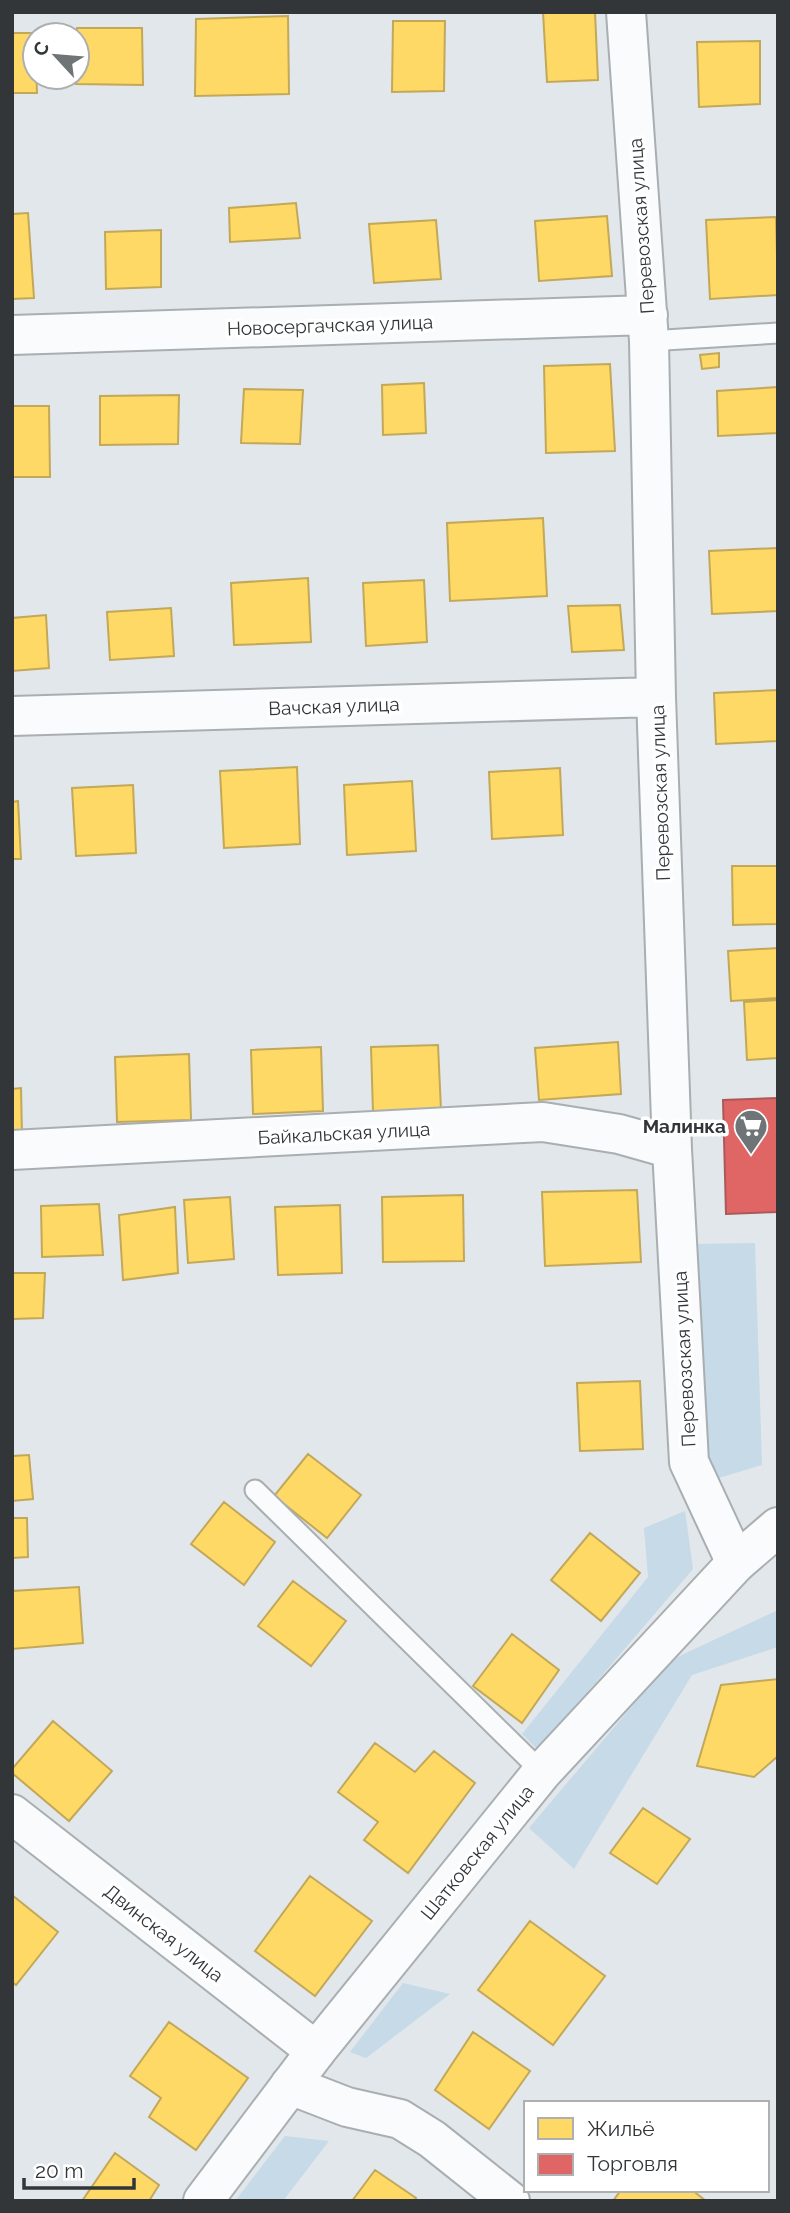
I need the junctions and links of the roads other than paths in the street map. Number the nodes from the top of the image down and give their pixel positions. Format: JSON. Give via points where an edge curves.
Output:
{"nodes":[{"id":1,"x":626,"y":12,"type":"edge"},
{"id":2,"x":649,"y":328,"type":"junction"},
{"id":3,"x":778,"y":333,"type":"edge"},
{"id":4,"x":12,"y":335,"type":"edge"},
{"id":5,"x":656,"y":697,"type":"junction"},
{"id":6,"x":12,"y":716,"type":"edge"},
{"id":7,"x":673,"y":1149,"type":"junction"},
{"id":8,"x":12,"y":1150,"type":"edge"},
{"id":9,"x":255,"y":1490,"type":"dead end"},
{"id":10,"x":778,"y":1527,"type":"edge"},
{"id":11,"x":736,"y":1563,"type":"junction"},
{"id":12,"x":542,"y":1772,"type":"junction"},
{"id":13,"x":12,"y":1814,"type":"edge"},
{"id":14,"x":316,"y":2051,"type":"junction"},
{"id":15,"x":290,"y":2085,"type":"junction"},
{"id":16,"x":203,"y":2201,"type":"edge"},
{"id":17,"x":510,"y":2201,"type":"edge"}],
"edges":[{"from":1,"to":2,"type":"street","name":"Перевозская улица"},
{"from":2,"to":3,"type":"lane"},
{"from":2,"to":4,"type":"street","name":"Новосергачская улица"},
{"from":2,"to":5,"type":"street","name":"Перевозская улица"},
{"from":5,"to":6,"type":"street","name":"Вачская улица"},
{"from":5,"to":7,"type":"street","name":"Перевозская улица"},
{"from":7,"to":8,"type":"street","name":"Байкальская улица","via":[[619,1134],[543,1122]]},
{"from":7,"to":11,"type":"street","name":"Перевозская улица","via":[[689,1462]]},
{"from":9,"to":12,"type":"lane"},
{"from":10,"to":11,"type":"street","name":"Шатковская улица"},
{"from":11,"to":12,"type":"street","name":"Шатковская улица"},
{"from":12,"to":14,"type":"street","name":"Шатковская улица"},
{"from":13,"to":14,"type":"street","name":"Двинская улица"},
{"from":14,"to":15,"type":"street","name":"Шатковская улица"},
{"from":15,"to":16,"type":"street","name":"Шатковская улица"},
{"from":15,"to":17,"type":"street","via":[[347,2107],[400,2119]]}]}
